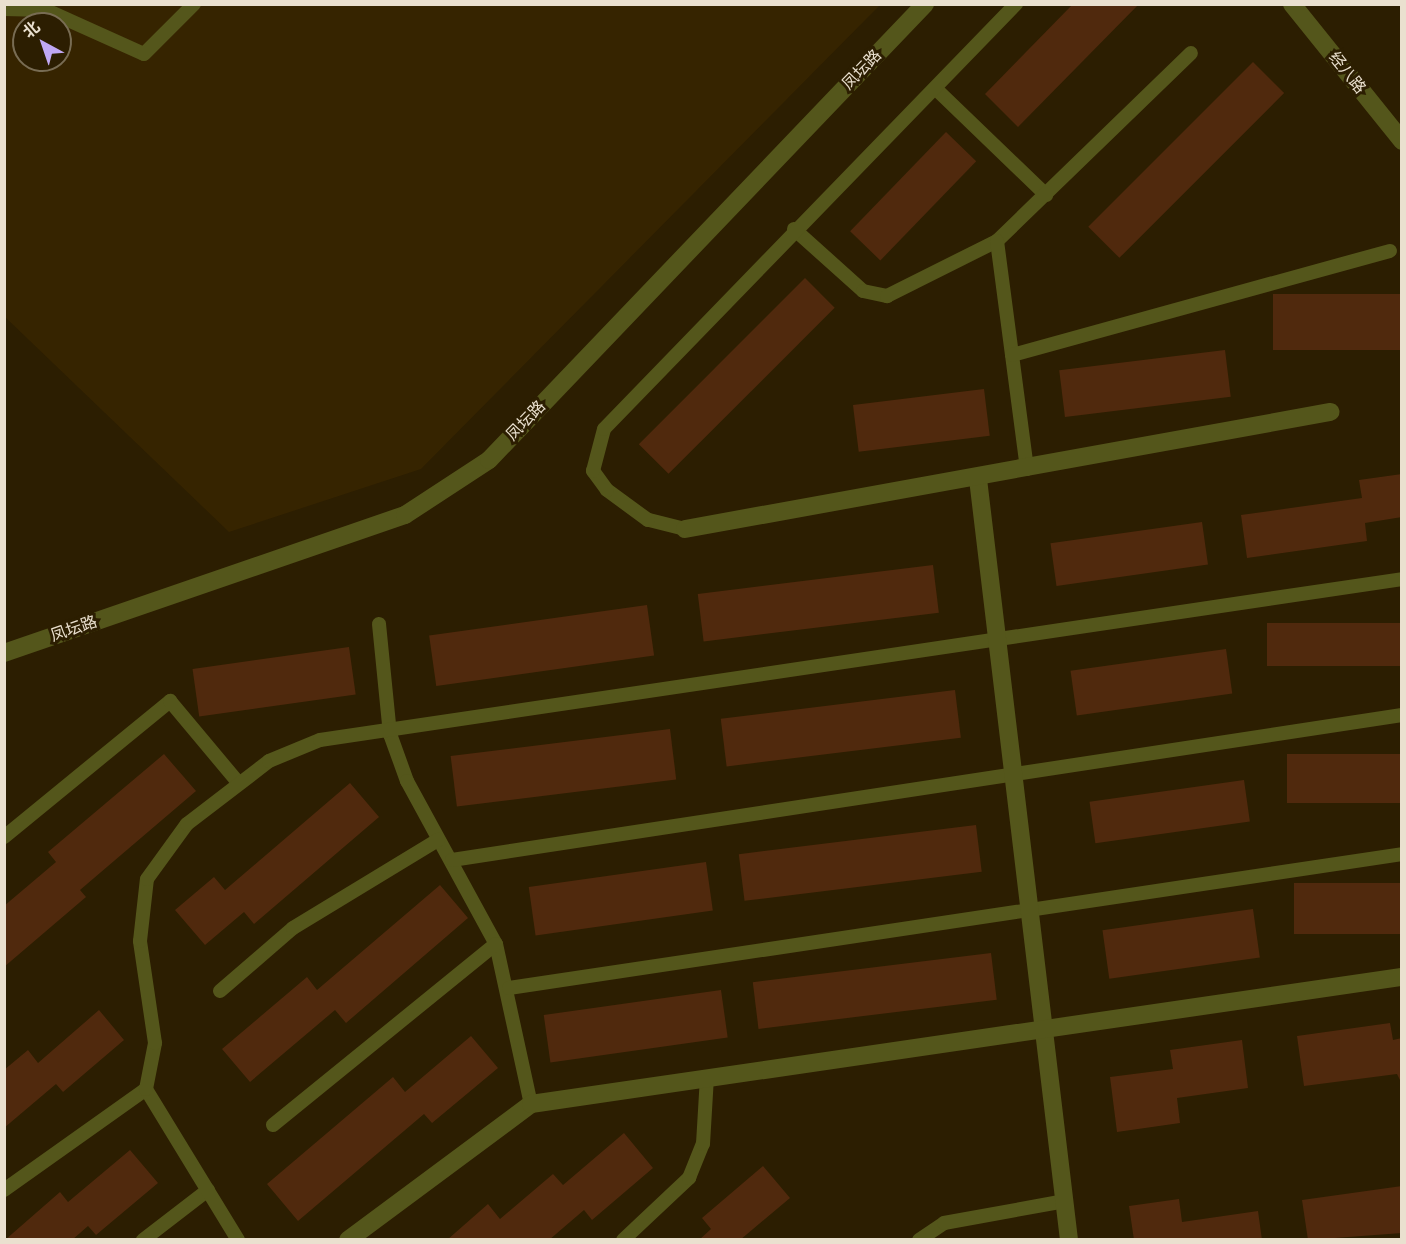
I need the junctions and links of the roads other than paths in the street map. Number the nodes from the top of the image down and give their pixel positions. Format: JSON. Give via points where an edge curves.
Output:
{"nodes":[{"id":1,"x":194,"y":4,"type":"edge"},
{"id":2,"x":926,"y":4,"type":"edge"},
{"id":3,"x":1016,"y":4,"type":"edge"},
{"id":4,"x":1292,"y":4,"type":"edge"},
{"id":5,"x":4,"y":9,"type":"edge"},
{"id":6,"x":1191,"y":53,"type":"dead end"},
{"id":7,"x":936,"y":88,"type":"junction"},
{"id":8,"x":1401,"y":141,"type":"edge"},
{"id":9,"x":1046,"y":195,"type":"junction"},
{"id":10,"x":794,"y":229,"type":"junction"},
{"id":11,"x":997,"y":241,"type":"junction"},
{"id":12,"x":1390,"y":251,"type":"dead end"},
{"id":13,"x":1012,"y":355,"type":"junction"},
{"id":14,"x":1330,"y":412,"type":"dead end"},
{"id":15,"x":1027,"y":469,"type":"junction"},
{"id":16,"x":978,"y":479,"type":"junction"},
{"id":17,"x":685,"y":529,"type":"joint"},
{"id":18,"x":1401,"y":579,"type":"edge"},
{"id":19,"x":378,"y":624,"type":"dead end"},
{"id":20,"x":998,"y":640,"type":"junction"},
{"id":21,"x":4,"y":653,"type":"edge"},
{"id":22,"x":1401,"y":715,"type":"edge"},
{"id":23,"x":390,"y":734,"type":"junction"},
{"id":24,"x":1014,"y":773,"type":"junction"},
{"id":25,"x":237,"y":781,"type":"junction"},
{"id":26,"x":4,"y":837,"type":"edge"},
{"id":27,"x":438,"y":840,"type":"junction"},
{"id":28,"x":1401,"y":854,"type":"edge"},
{"id":29,"x":452,"y":860,"type":"junction"},
{"id":30,"x":1031,"y":907,"type":"junction"},
{"id":31,"x":496,"y":944,"type":"junction"},
{"id":32,"x":1401,"y":977,"type":"edge"},
{"id":33,"x":509,"y":988,"type":"junction"},
{"id":34,"x":220,"y":991,"type":"dead end"},
{"id":35,"x":1046,"y":1029,"type":"junction"},
{"id":36,"x":707,"y":1077,"type":"junction"},
{"id":37,"x":146,"y":1089,"type":"junction"},
{"id":38,"x":531,"y":1104,"type":"junction"},
{"id":39,"x":273,"y":1125,"type":"dead end"},
{"id":40,"x":4,"y":1190,"type":"edge"},
{"id":41,"x":208,"y":1190,"type":"junction"},
{"id":42,"x":1065,"y":1200,"type":"junction"},
{"id":43,"x":143,"y":1239,"type":"edge"},
{"id":44,"x":238,"y":1239,"type":"edge"},
{"id":45,"x":348,"y":1239,"type":"edge"},
{"id":46,"x":623,"y":1239,"type":"edge"},
{"id":47,"x":919,"y":1239,"type":"edge"},
{"id":48,"x":1070,"y":1239,"type":"edge"}],
"edges":[{"from":1,"to":5,"type":"lane","via":[[144,54],[46,10]]},
{"from":2,"to":21,"type":"street","name":"凤坛路","via":[[489,460],[405,515]]},
{"from":3,"to":7,"type":"lane"},
{"from":4,"to":8,"type":"street","name":"经八路"},
{"from":6,"to":9,"type":"lane"},
{"from":7,"to":9,"type":"lane"},
{"from":7,"to":10,"type":"lane"},
{"from":9,"to":11,"type":"lane"},
{"from":10,"to":11,"type":"lane","via":[[863,291],[887,296]]},
{"from":10,"to":17,"type":"lane","via":[[604,429],[594,451],[593,471],[627,508]]},
{"from":11,"to":13,"type":"lane"},
{"from":12,"to":13,"type":"lane"},
{"from":13,"to":15,"type":"lane"},
{"from":14,"to":15,"type":"street"},
{"from":15,"to":16,"type":"street"},
{"from":16,"to":17,"type":"street"},
{"from":16,"to":20,"type":"street"},
{"from":18,"to":20,"type":"lane"},
{"from":19,"to":23,"type":"lane"},
{"from":20,"to":23,"type":"lane"},
{"from":20,"to":24,"type":"street"},
{"from":22,"to":24,"type":"lane"},
{"from":23,"to":25,"type":"lane","via":[[320,740]]},
{"from":23,"to":27,"type":"lane"},
{"from":24,"to":29,"type":"lane"},
{"from":24,"to":30,"type":"street"},
{"from":25,"to":26,"type":"lane","via":[[170,701]]},
{"from":25,"to":37,"type":"lane","via":[[188,824],[147,879],[140,941],[155,1043]]},
{"from":27,"to":29,"type":"lane"},
{"from":27,"to":34,"type":"lane","via":[[293,928]]},
{"from":28,"to":30,"type":"lane"},
{"from":29,"to":31,"type":"lane"},
{"from":30,"to":33,"type":"lane"},
{"from":30,"to":35,"type":"street"},
{"from":31,"to":33,"type":"lane"},
{"from":31,"to":39,"type":"lane"},
{"from":32,"to":35,"type":"street"},
{"from":33,"to":38,"type":"lane"},
{"from":35,"to":36,"type":"street"},
{"from":35,"to":42,"type":"street"},
{"from":36,"to":38,"type":"street"},
{"from":36,"to":46,"type":"lane","via":[[703,1144],[689,1178]]},
{"from":37,"to":40,"type":"lane"},
{"from":37,"to":41,"type":"lane"},
{"from":38,"to":45,"type":"street"},
{"from":41,"to":43,"type":"lane"},
{"from":41,"to":44,"type":"lane"},
{"from":42,"to":47,"type":"lane","via":[[944,1223]]},
{"from":42,"to":48,"type":"street"}]}
